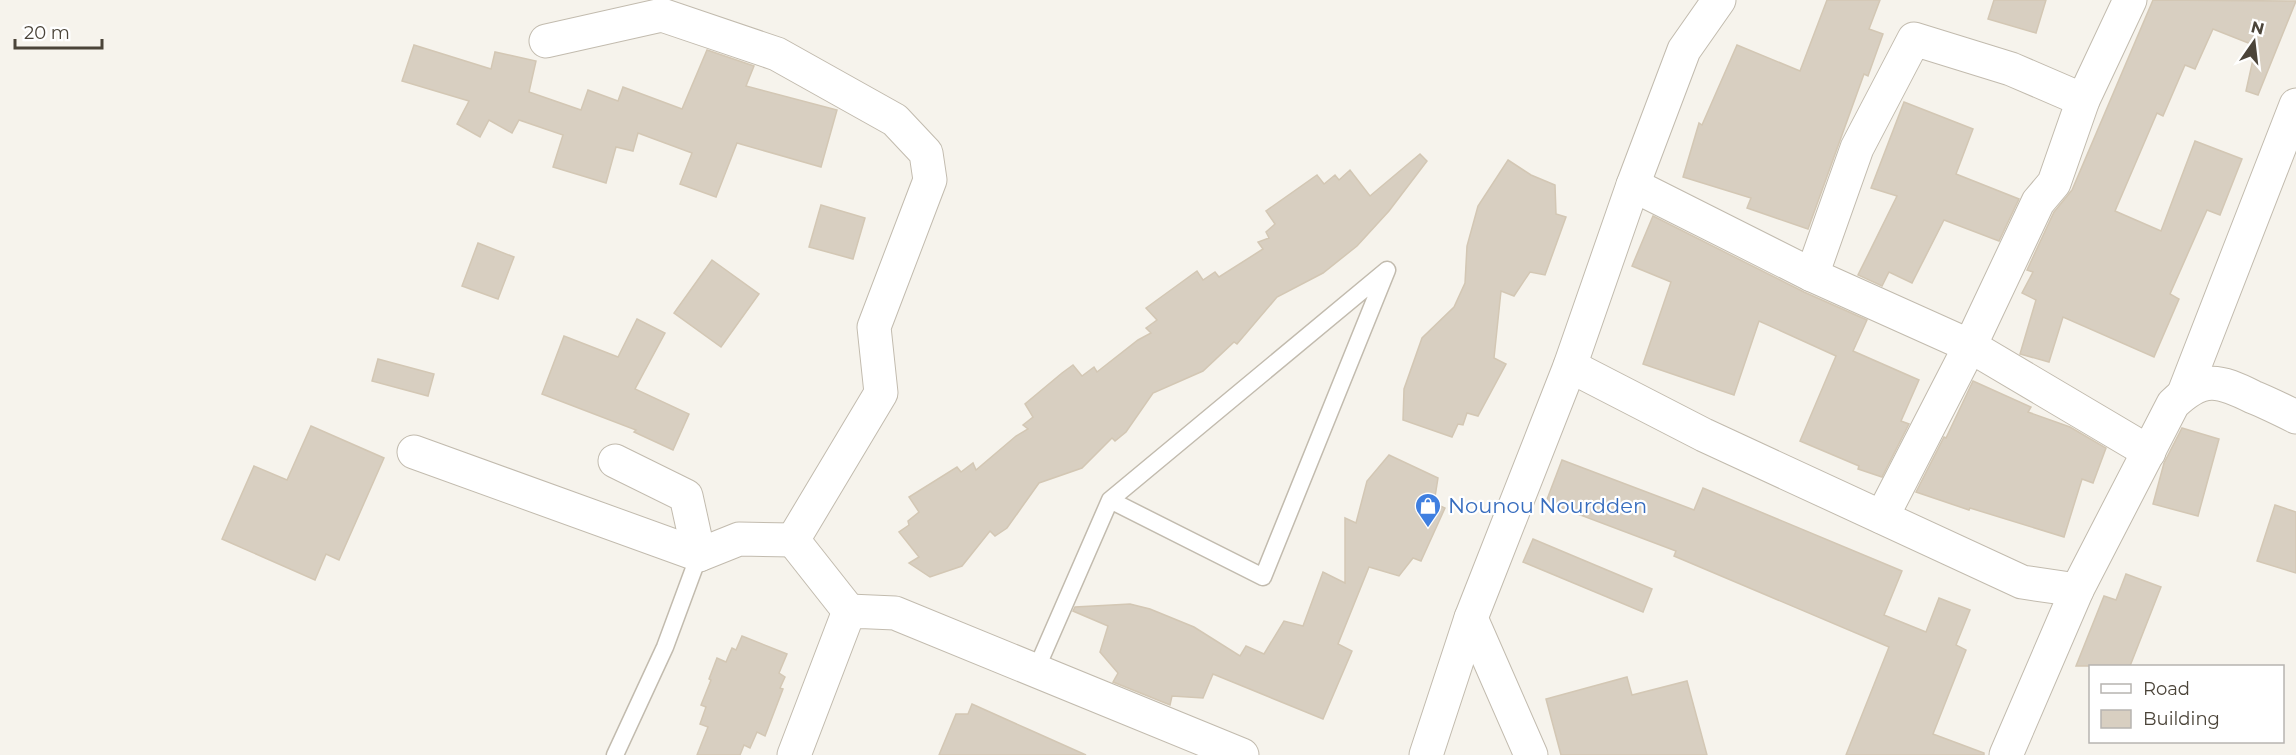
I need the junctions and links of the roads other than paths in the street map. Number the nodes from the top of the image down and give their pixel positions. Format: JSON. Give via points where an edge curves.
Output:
{"nodes":[{"id":1,"x":1719,"y":0,"type":"edge"},
{"id":2,"x":2130,"y":0,"type":"edge"},
{"id":3,"x":546,"y":42,"type":"dead end"},
{"id":4,"x":2083,"y":100,"type":"junction"},
{"id":5,"x":2296,"y":105,"type":"edge"},
{"id":6,"x":1633,"y":185,"type":"junction"},
{"id":7,"x":1812,"y":275,"type":"junction"},
{"id":8,"x":1970,"y":346,"type":"junction"},
{"id":9,"x":1570,"y":366,"type":"junction"},
{"id":10,"x":2184,"y":393,"type":"junction"},
{"id":11,"x":2296,"y":417,"type":"edge"},
{"id":12,"x":414,"y":452,"type":"dead end"},
{"id":13,"x":2149,"y":452,"type":"junction"},
{"id":14,"x":615,"y":462,"type":"dead end"},
{"id":15,"x":1110,"y":500,"type":"junction"},
{"id":16,"x":1882,"y":518,"type":"junction"},
{"id":17,"x":793,"y":540,"type":"junction"},
{"id":18,"x":699,"y":555,"type":"junction"},
{"id":19,"x":2077,"y":590,"type":"junction"},
{"id":20,"x":849,"y":611,"type":"junction"},
{"id":21,"x":1471,"y":618,"type":"junction"},
{"id":22,"x":1035,"y":672,"type":"junction"},
{"id":23,"x":615,"y":755,"type":"edge"},
{"id":24,"x":794,"y":755,"type":"edge"},
{"id":25,"x":1242,"y":755,"type":"edge"},
{"id":26,"x":1426,"y":755,"type":"edge"},
{"id":27,"x":1531,"y":755,"type":"edge"},
{"id":28,"x":2006,"y":755,"type":"edge"}],
"edges":[{"from":1,"to":6,"type":"street","via":[[1683,50]]},
{"from":2,"to":4,"type":"street"},
{"from":3,"to":17,"type":"street","via":[[662,15],[777,54],[896,120],[926,153],[930,180],[874,327],[881,393]]},
{"from":4,"to":7,"type":"street","via":[[2011,69],[1914,39],[1857,148]]},
{"from":4,"to":8,"type":"street","via":[[2054,183],[2038,202]]},
{"from":5,"to":10,"type":"street"},
{"from":6,"to":7,"type":"street"},
{"from":6,"to":9,"type":"street"},
{"from":7,"to":8,"type":"street"},
{"from":8,"to":13,"type":"street"},
{"from":8,"to":16,"type":"street"},
{"from":9,"to":16,"type":"street","via":[[1704,435]]},
{"from":9,"to":21,"type":"street"},
{"from":10,"to":11,"type":"street","via":[[2211,383],[2227,384]]},
{"from":10,"to":13,"type":"street","via":[[2173,404]]},
{"from":12,"to":18,"type":"street"},
{"from":13,"to":19,"type":"street"},
{"from":14,"to":18,"type":"street","via":[[686,496]]},
{"from":15,"to":15,"type":"lane","via":[[1323,324],[1387,270],[1263,577]]},
{"from":15,"to":22,"type":"lane"},
{"from":16,"to":19,"type":"street","via":[[2022,582]]},
{"from":17,"to":18,"type":"street","via":[[739,539]]},
{"from":17,"to":20,"type":"street"},
{"from":18,"to":23,"type":"lane","via":[[665,647]]},
{"from":19,"to":28,"type":"street"},
{"from":20,"to":22,"type":"street","via":[[895,614]]},
{"from":20,"to":24,"type":"street"},
{"from":21,"to":26,"type":"street"},
{"from":21,"to":27,"type":"street"},
{"from":22,"to":25,"type":"street"}]}
